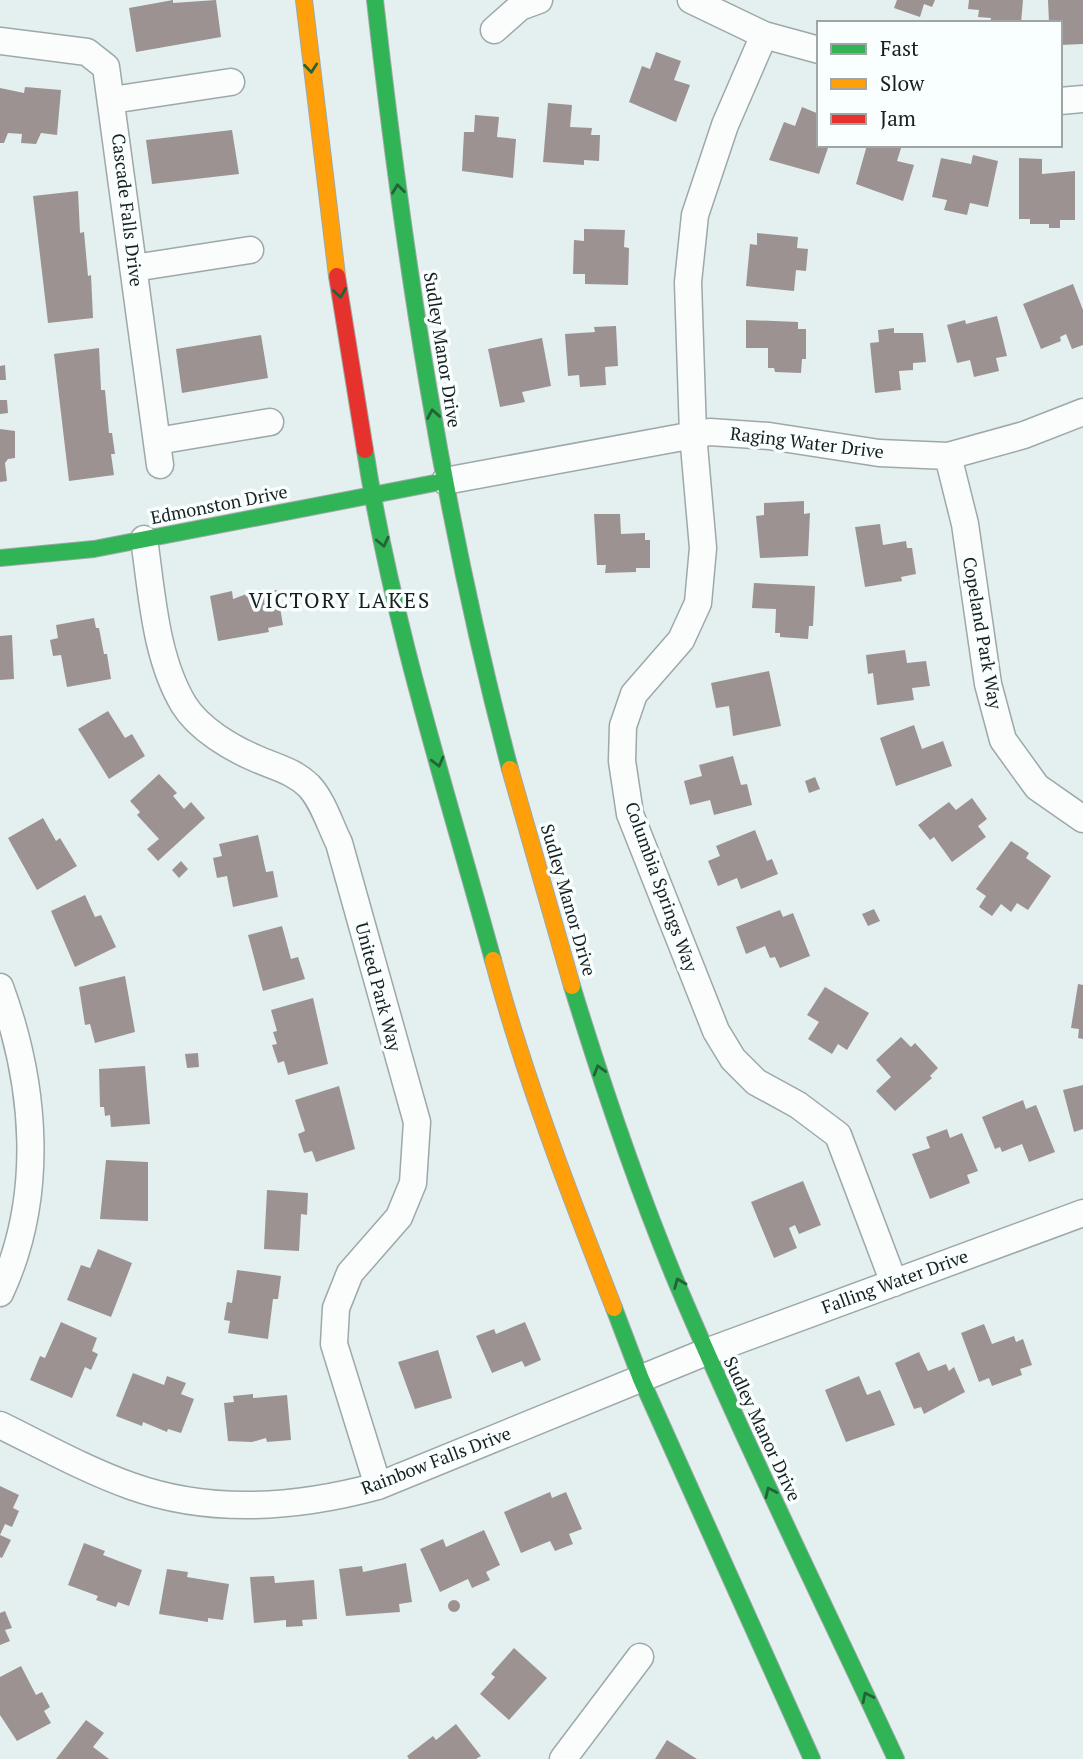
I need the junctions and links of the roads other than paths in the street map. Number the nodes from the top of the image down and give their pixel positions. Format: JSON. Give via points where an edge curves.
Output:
{"nodes":[{"id":1,"x":304,"y":0,"type":"edge"},
{"id":2,"x":375,"y":0,"type":"edge"},
{"id":3,"x":539,"y":0,"type":"edge"},
{"id":4,"x":691,"y":0,"type":"edge"},
{"id":5,"x":494,"y":30,"type":"dead end"},
{"id":6,"x":764,"y":36,"type":"junction"},
{"id":7,"x":0,"y":41,"type":"edge"},
{"id":8,"x":817,"y":49,"type":"edge"},
{"id":9,"x":231,"y":82,"type":"dead end"},
{"id":10,"x":1083,"y":99,"type":"edge"},
{"id":11,"x":112,"y":100,"type":"junction"},
{"id":12,"x":1062,"y":101,"type":"edge"},
{"id":13,"x":250,"y":250,"type":"dead end"},
{"id":14,"x":134,"y":268,"type":"junction"},
{"id":15,"x":1083,"y":412,"type":"edge"},
{"id":16,"x":270,"y":422,"type":"dead end"},
{"id":17,"x":693,"y":434,"type":"junction"},
{"id":18,"x":948,"y":456,"type":"junction"},
{"id":19,"x":444,"y":481,"type":"junction"},
{"id":20,"x":372,"y":495,"type":"junction"},
{"id":21,"x":144,"y":539,"type":"junction"},
{"id":22,"x":0,"y":558,"type":"edge"},
{"id":23,"x":1083,"y":819,"type":"edge"},
{"id":24,"x":0,"y":987,"type":"edge"},
{"id":25,"x":1083,"y":1213,"type":"edge"},
{"id":26,"x":894,"y":1283,"type":"junction"},
{"id":27,"x":0,"y":1293,"type":"edge"},
{"id":28,"x":706,"y":1352,"type":"junction"},
{"id":29,"x":641,"y":1379,"type":"junction"},
{"id":30,"x":0,"y":1425,"type":"edge"},
{"id":31,"x":378,"y":1486,"type":"junction"},
{"id":32,"x":640,"y":1657,"type":"dead end"},
{"id":33,"x":563,"y":1759,"type":"edge"},
{"id":34,"x":812,"y":1759,"type":"edge"},
{"id":35,"x":896,"y":1759,"type":"edge"}],
"edges":[{"from":1,"to":20,"type":"main road","one_way":true,"via":[[329,223]]},
{"from":19,"to":2,"type":"main road","name":"Sudley Manor Drive","one_way":true,"via":[[413,304]]},
{"from":3,"to":5,"type":"street","via":[[520,7]]},
{"from":4,"to":6,"type":"street"},
{"from":6,"to":8,"type":"street"},
{"from":6,"to":17,"type":"street","name":"Columbia Springs Way","via":[[725,125],[695,215],[688,282]]},
{"from":7,"to":11,"type":"street","name":"Cascade Falls Drive","via":[[87,52],[106,67]]},
{"from":9,"to":11,"type":"street"},
{"from":10,"to":12,"type":"street"},
{"from":11,"to":14,"type":"street","name":"Cascade Falls Drive"},
{"from":13,"to":14,"type":"street"},
{"from":14,"to":16,"type":"street","name":"Cascade Falls Drive","via":[[158,453]]},
{"from":15,"to":18,"type":"street","name":"Raging Water Drive","via":[[1024,435]]},
{"from":17,"to":18,"type":"street","name":"Raging Water Drive","via":[[769,436],[879,453]]},
{"from":17,"to":19,"type":"street","name":"Raging Water Drive"},
{"from":17,"to":26,"type":"street","name":"Columbia Springs Way","via":[[702,548],[698,603],[681,640],[634,694],[623,726],[622,761],[630,814],[716,1031],[733,1059],[755,1082],[798,1105],[838,1135]]},
{"from":18,"to":23,"type":"street","name":"Copeland Park Way","via":[[965,524],[988,684],[1003,740],[1037,787]]},
{"from":19,"to":20,"type":"main road","name":"Edmonston Drive"},
{"from":28,"to":19,"type":"main road","name":"Sudley Manor Drive","one_way":true,"via":[[617,1125],[549,911],[481,657]]},
{"from":20,"to":21,"type":"main road","name":"Edmonston Drive"},
{"from":20,"to":29,"type":"main road","one_way":true,"via":[[416,680],[513,1034]]},
{"from":21,"to":22,"type":"main road","name":"Edmonston Drive"},
{"from":21,"to":31,"type":"street","name":"United Park Way","via":[[158,633],[184,705],[204,727],[228,743],[282,767],[309,786],[339,843],[417,1122],[413,1183],[399,1217],[350,1273],[336,1308],[334,1344]]},
{"from":24,"to":27,"type":"street","via":[[27,1094],[30,1147],[28,1208],[14,1264]]},
{"from":25,"to":26,"type":"street","name":"Falling Water Drive"},
{"from":26,"to":28,"type":"street","name":"Falling Water Drive"},
{"from":28,"to":29,"type":"street","name":"Rainbow Falls Drive"},
{"from":35,"to":28,"type":"main road","name":"Sudley Manor Drive","one_way":true},
{"from":29,"to":31,"type":"street","name":"Rainbow Falls Drive"},
{"from":29,"to":34,"type":"main road"},
{"from":30,"to":31,"type":"street","name":"Rainbow Falls Drive","via":[[131,1486],[186,1500],[239,1507],[287,1505]]},
{"from":32,"to":33,"type":"street"}]}
